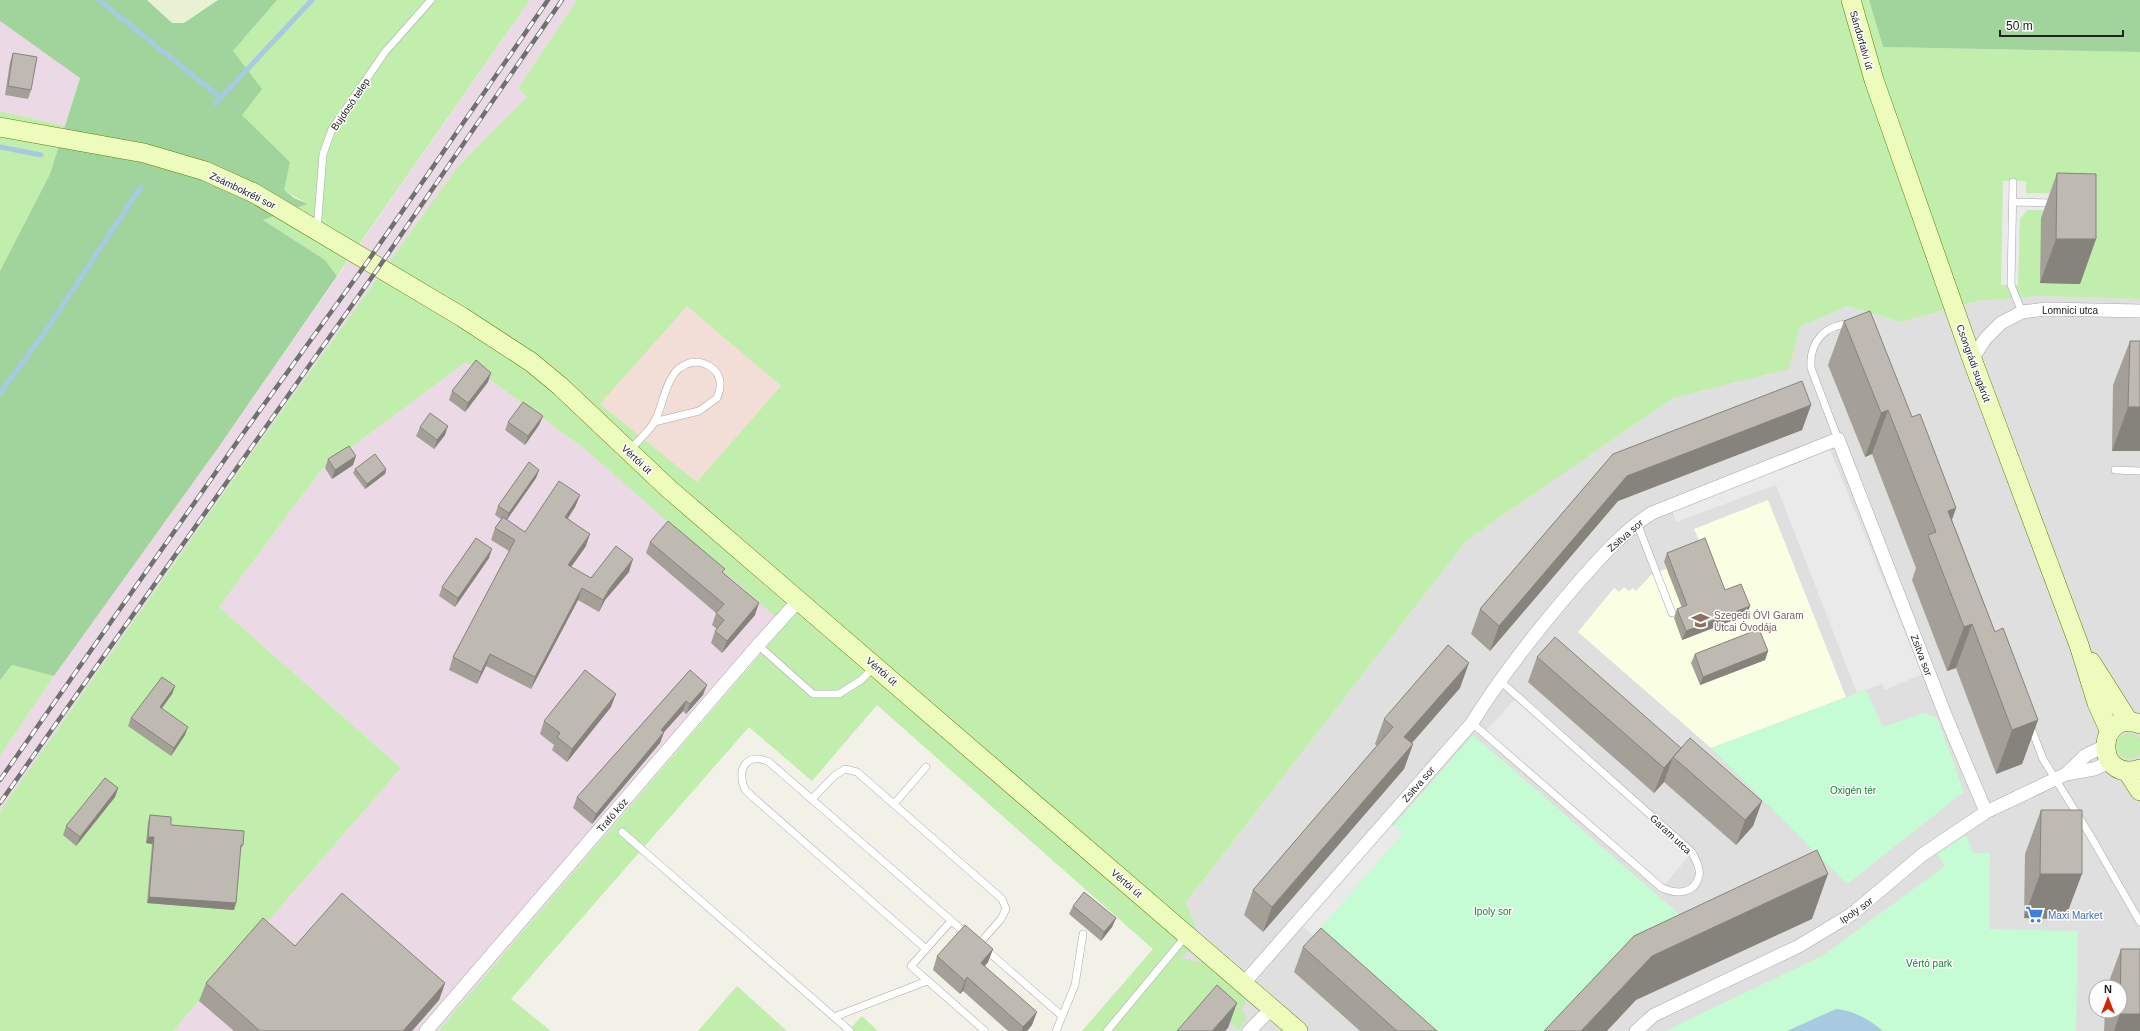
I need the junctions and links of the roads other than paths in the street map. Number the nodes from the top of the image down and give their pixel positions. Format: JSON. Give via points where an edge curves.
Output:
{"nodes":[{"id":1,"x":431,"y":0,"type":"edge"},
{"id":2,"x":1851,"y":0,"type":"edge"},
{"id":3,"x":1874,"y":80,"type":"joint"},
{"id":4,"x":0,"y":127,"type":"edge"},
{"id":5,"x":2013,"y":182,"type":"dead end"},
{"id":6,"x":2013,"y":202,"type":"junction"},
{"id":7,"x":2059,"y":203,"type":"edge"},
{"id":8,"x":317,"y":230,"type":"junction"},
{"id":9,"x":2140,"y":311,"type":"edge"},
{"id":10,"x":2022,"y":312,"type":"junction"},
{"id":11,"x":462,"y":317,"type":"joint"},
{"id":12,"x":1860,"y":326,"type":"edge"},
{"id":13,"x":1972,"y":359,"type":"junction"},
{"id":14,"x":654,"y":422,"type":"junction"},
{"id":15,"x":1838,"y":439,"type":"junction"},
{"id":16,"x":629,"y":451,"type":"junction"},
{"id":17,"x":2115,"y":470,"type":"dead end"},
{"id":18,"x":2140,"y":471,"type":"edge"},
{"id":19,"x":1636,"y":523,"type":"junction"},
{"id":20,"x":799,"y":600,"type":"junction"},
{"id":21,"x":1672,"y":613,"type":"dead end"},
{"id":22,"x":758,"y":645,"type":"junction"},
{"id":23,"x":2079,"y":645,"type":"junction"},
{"id":24,"x":875,"y":665,"type":"junction"},
{"id":25,"x":1499,"y":680,"type":"junction"},
{"id":26,"x":2026,"y":716,"type":"edge"},
{"id":27,"x":1472,"y":723,"type":"junction"},
{"id":28,"x":2137,"y":723,"type":"edge"},
{"id":29,"x":2108,"y":747,"type":"junction"},
{"id":30,"x":926,"y":767,"type":"dead end"},
{"id":31,"x":2134,"y":770,"type":"edge"},
{"id":32,"x":2061,"y":777,"type":"junction"},
{"id":33,"x":2140,"y":791,"type":"edge"},
{"id":34,"x":812,"y":799,"type":"junction"},
{"id":35,"x":894,"y":804,"type":"junction"},
{"id":36,"x":1986,"y":812,"type":"junction"},
{"id":37,"x":622,"y":832,"type":"dead end"},
{"id":38,"x":951,"y":921,"type":"junction"},
{"id":39,"x":2140,"y":922,"type":"edge"},
{"id":40,"x":1084,"y":934,"type":"dead end"},
{"id":41,"x":1187,"y":935,"type":"junction"},
{"id":42,"x":979,"y":944,"type":"junction"},
{"id":43,"x":926,"y":949,"type":"junction"},
{"id":44,"x":927,"y":981,"type":"junction"},
{"id":45,"x":1244,"y":983,"type":"junction"},
{"id":46,"x":1272,"y":1008,"type":"junction"},
{"id":47,"x":1062,"y":1016,"type":"junction"},
{"id":48,"x":834,"y":1017,"type":"junction"},
{"id":49,"x":426,"y":1031,"type":"edge"},
{"id":50,"x":850,"y":1031,"type":"edge"},
{"id":51,"x":985,"y":1031,"type":"edge"},
{"id":52,"x":1056,"y":1031,"type":"edge"},
{"id":53,"x":1107,"y":1031,"type":"edge"},
{"id":54,"x":1249,"y":1031,"type":"edge"},
{"id":55,"x":1298,"y":1031,"type":"edge"},
{"id":56,"x":1636,"y":1031,"type":"edge"}],
"edges":[{"from":1,"to":8,"type":"lane","name":"Bujdosó telep","via":[[385,52],[332,129],[323,154]]},
{"from":2,"to":3,"type":"street","name":"Sándorfalvi út"},
{"from":3,"to":13,"type":"street","name":"Csongrádi sugárút"},
{"from":4,"to":8,"type":"street","name":"Zsámbokréti sor","via":[[144,153],[184,164],[254,193]]},
{"from":5,"to":6,"type":"lane"},
{"from":6,"to":7,"type":"lane"},
{"from":6,"to":10,"type":"lane","via":[[2011,285]]},
{"from":8,"to":11,"type":"street","name":"Zsámbokréti sor"},
{"from":9,"to":10,"type":"street","name":"Lomnici utca","via":[[2046,309]]},
{"from":10,"to":13,"type":"street","name":"Lomnici utca","via":[[2001,323],[1986,338]]},
{"from":11,"to":16,"type":"street","name":"Vértói út","via":[[531,362]]},
{"from":12,"to":15,"type":"lane","via":[[1844,324],[1828,329],[1815,342],[1812,350],[1811,368]]},
{"from":13,"to":23,"type":"street","name":"Csongrádi sugárút"},
{"from":14,"to":14,"type":"lane","via":[[676,369],[700,362],[714,369],[720,382],[717,398],[699,411]]},
{"from":14,"to":16,"type":"lane"},
{"from":15,"to":19,"type":"street","name":"Zsitva sor","via":[[1652,513]]},
{"from":15,"to":36,"type":"street","name":"Zsitva sor","via":[[1946,717]]},
{"from":16,"to":20,"type":"street","name":"Vértói út","via":[[669,489]]},
{"from":17,"to":18,"type":"lane"},
{"from":19,"to":21,"type":"lane"},
{"from":19,"to":25,"type":"street","name":"Zsitva sor","via":[[1614,543],[1544,622]]},
{"from":20,"to":22,"type":"street","name":"Trafó köz"},
{"from":20,"to":24,"type":"street","name":"Vértói út"},
{"from":22,"to":24,"type":"lane","via":[[813,694],[839,694],[861,680]]},
{"from":22,"to":49,"type":"street","name":"Trafó köz"},
{"from":23,"to":28,"type":"street","name":"Csongrádi sugárút"},
{"from":23,"to":29,"type":"street","name":"Csongrádi sugárút"},
{"from":24,"to":41,"type":"street","name":"Vértói út"},
{"from":25,"to":27,"type":"street","name":"Zsitva sor"},
{"from":25,"to":27,"type":"lane","name":"Garam utca","via":[[1692,852],[1698,865],[1699,876],[1694,885],[1685,892],[1674,893],[1662,888]]},
{"from":26,"to":32,"type":"lane","via":[[2043,759]]},
{"from":27,"to":45,"type":"street","name":"Zsitva sor"},
{"from":28,"to":29,"type":"street","name":"Csongrádi sugárút","via":[[2118,724]]},
{"from":29,"to":31,"type":"street","via":[[2115,766]]},
{"from":29,"to":32,"type":"street","name":"Ipoly sor","via":[[2086,755]]},
{"from":30,"to":35,"type":"lane"},
{"from":31,"to":33,"type":"street"},
{"from":32,"to":36,"type":"street","name":"Ipoly sor"},
{"from":32,"to":39,"type":"lane"},
{"from":34,"to":35,"type":"lane","via":[[834,776],[845,769],[857,772]]},
{"from":34,"to":38,"type":"lane"},
{"from":34,"to":43,"type":"lane","via":[[769,762],[762,759],[746,763],[741,770],[741,782],[746,791]]},
{"from":35,"to":42,"type":"lane","via":[[1006,904],[1001,919]]},
{"from":36,"to":56,"type":"street","name":"Ipoly sor","via":[[1922,855],[1852,914],[1799,946],[1654,1015]]},
{"from":37,"to":48,"type":"lane"},
{"from":38,"to":42,"type":"lane"},
{"from":38,"to":43,"type":"lane"},
{"from":40,"to":47,"type":"lane","via":[[1075,985]]},
{"from":41,"to":45,"type":"street","name":"Vértói út"},
{"from":41,"to":53,"type":"lane"},
{"from":42,"to":47,"type":"lane"},
{"from":43,"to":44,"type":"lane","via":[[911,966]]},
{"from":44,"to":48,"type":"lane"},
{"from":44,"to":51,"type":"lane"},
{"from":45,"to":46,"type":"street","name":"Vértói út"},
{"from":46,"to":54,"type":"street"},
{"from":46,"to":55,"type":"street","name":"Vértói út"},
{"from":47,"to":52,"type":"lane"},
{"from":48,"to":50,"type":"lane"}]}
